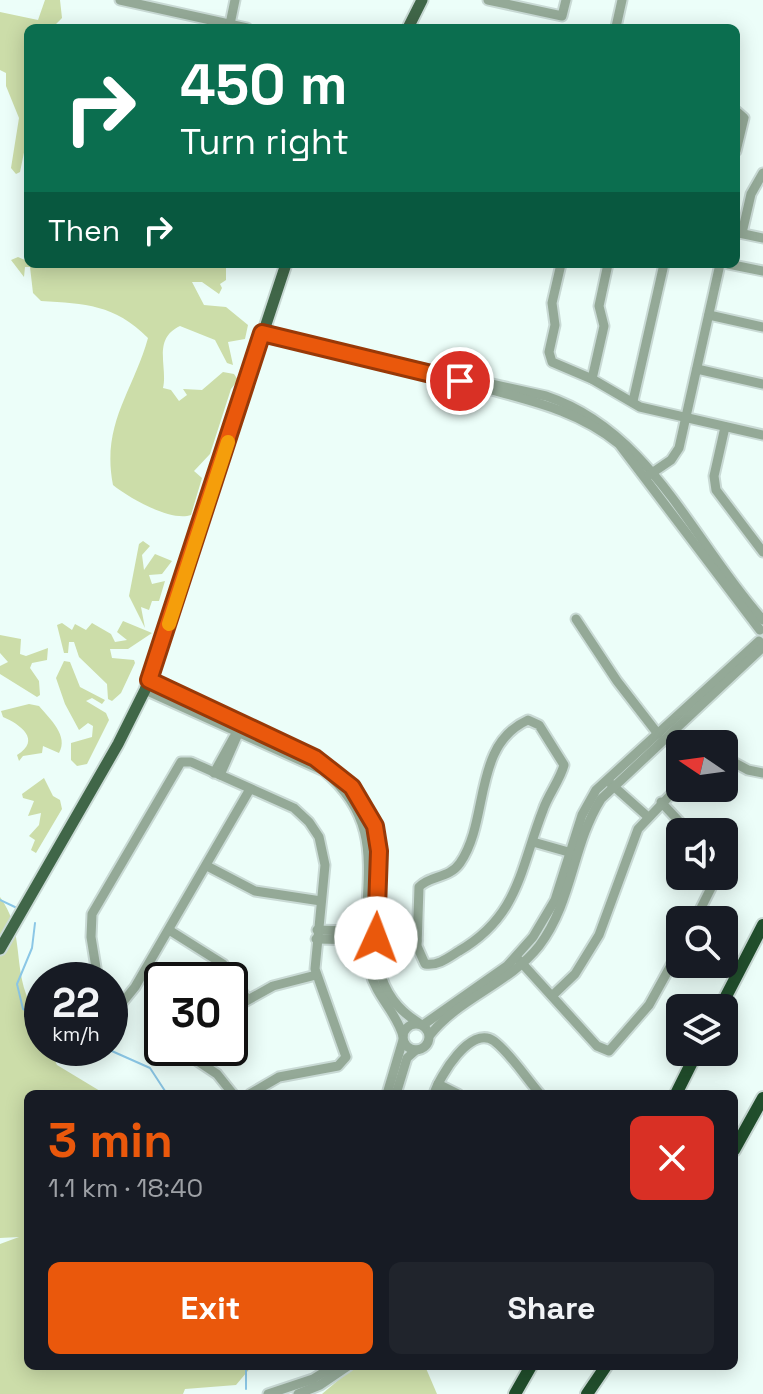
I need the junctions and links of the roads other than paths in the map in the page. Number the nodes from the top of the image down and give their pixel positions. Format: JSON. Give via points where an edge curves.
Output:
{"nodes":[{"id":1,"x":120,"y":0,"type":"edge"},
{"id":2,"x":235,"y":0,"type":"edge"},
{"id":3,"x":422,"y":0,"type":"edge"},
{"id":4,"x":488,"y":0,"type":"edge"},
{"id":5,"x":566,"y":0,"type":"edge"},
{"id":6,"x":622,"y":0,"type":"edge"},
{"id":7,"x":165,"y":5,"type":"edge"},
{"id":8,"x":230,"y":24,"type":"joint"},
{"id":9,"x":410,"y":24,"type":"edge"},
{"id":10,"x":617,"y":24,"type":"edge"},
{"id":11,"x":740,"y":114,"type":"edge"},
{"id":12,"x":740,"y":134,"type":"edge"},
{"id":13,"x":763,"y":173,"type":"edge"},
{"id":14,"x":740,"y":229,"type":"edge"},
{"id":15,"x":740,"y":232,"type":"edge"},
{"id":16,"x":763,"y":238,"type":"edge"},
{"id":17,"x":740,"y":266,"type":"edge"},
{"id":18,"x":285,"y":268,"type":"edge"},
{"id":19,"x":560,"y":268,"type":"edge"},
{"id":20,"x":607,"y":268,"type":"edge"},
{"id":21,"x":663,"y":268,"type":"edge"},
{"id":22,"x":719,"y":268,"type":"edge"},
{"id":23,"x":763,"y":271,"type":"edge"},
{"id":24,"x":709,"y":315,"type":"junction"},
{"id":25,"x":763,"y":327,"type":"edge"},
{"id":26,"x":262,"y":333,"type":"junction"},
{"id":27,"x":697,"y":369,"type":"junction"},
{"id":28,"x":592,"y":379,"type":"junction"},
{"id":29,"x":763,"y":384,"type":"edge"},
{"id":30,"x":633,"y":401,"type":"junction"},
{"id":31,"x":687,"y":418,"type":"junction"},
{"id":32,"x":725,"y":427,"type":"junction"},
{"id":33,"x":763,"y":435,"type":"edge"},
{"id":34,"x":648,"y":475,"type":"junction"},
{"id":35,"x":762,"y":547,"type":"edge"},
{"id":36,"x":576,"y":619,"type":"dead end"},
{"id":37,"x":762,"y":635,"type":"edge"},
{"id":38,"x":147,"y":685,"type":"junction"},
{"id":39,"x":239,"y":730,"type":"junction"},
{"id":40,"x":660,"y":736,"type":"junction"},
{"id":41,"x":738,"y":766,"type":"edge"},
{"id":42,"x":763,"y":773,"type":"edge"},
{"id":43,"x":217,"y":774,"type":"junction"},
{"id":44,"x":609,"y":782,"type":"junction"},
{"id":45,"x":250,"y":789,"type":"junction"},
{"id":46,"x":666,"y":798,"type":"edge"},
{"id":47,"x":661,"y":802,"type":"junction"},
{"id":48,"x":647,"y":816,"type":"junction"},
{"id":49,"x":676,"y":818,"type":"edge"},
{"id":50,"x":533,"y":842,"type":"junction"},
{"id":51,"x":574,"y":853,"type":"junction"},
{"id":52,"x":207,"y":866,"type":"junction"},
{"id":53,"x":321,"y":901,"type":"junction"},
{"id":54,"x":763,"y":925,"type":"edge"},
{"id":55,"x":169,"y":930,"type":"junction"},
{"id":56,"x":317,"y":935,"type":"junction"},
{"id":57,"x":372,"y":935,"type":"junction"},
{"id":58,"x":417,"y":937,"type":"junction"},
{"id":59,"x":0,"y":949,"type":"edge"},
{"id":60,"x":519,"y":960,"type":"junction"},
{"id":61,"x":95,"y":962,"type":"edge"},
{"id":62,"x":220,"y":962,"type":"edge"},
{"id":63,"x":666,"y":974,"type":"edge"},
{"id":64,"x":316,"y":975,"type":"junction"},
{"id":65,"x":128,"y":994,"type":"edge"},
{"id":66,"x":727,"y":994,"type":"edge"},
{"id":67,"x":552,"y":996,"type":"junction"},
{"id":68,"x":248,"y":998,"type":"edge"},
{"id":69,"x":421,"y":1024,"type":"junction"},
{"id":70,"x":430,"y":1035,"type":"junction"},
{"id":71,"x":403,"y":1038,"type":"junction"},
{"id":72,"x":416,"y":1050,"type":"junction"},
{"id":73,"x":208,"y":1066,"type":"edge"},
{"id":74,"x":690,"y":1066,"type":"edge"},
{"id":75,"x":436,"y":1089,"type":"edge"},
{"id":76,"x":230,"y":1090,"type":"edge"},
{"id":77,"x":257,"y":1090,"type":"edge"},
{"id":78,"x":388,"y":1090,"type":"edge"},
{"id":79,"x":397,"y":1090,"type":"edge"},
{"id":80,"x":537,"y":1090,"type":"edge"},
{"id":81,"x":678,"y":1090,"type":"edge"},
{"id":82,"x":763,"y":1098,"type":"edge"},
{"id":83,"x":738,"y":1143,"type":"edge"},
{"id":84,"x":328,"y":1370,"type":"edge"},
{"id":85,"x":342,"y":1370,"type":"edge"},
{"id":86,"x":529,"y":1370,"type":"edge"},
{"id":87,"x":603,"y":1370,"type":"edge"},
{"id":88,"x":268,"y":1394,"type":"edge"},
{"id":89,"x":298,"y":1394,"type":"edge"},
{"id":90,"x":515,"y":1394,"type":"edge"},
{"id":91,"x":587,"y":1394,"type":"edge"}],
"edges":[{"from":1,"to":7,"type":"street"},
{"from":2,"to":8,"type":"street"},
{"from":3,"to":9,"type":"main road"},
{"from":4,"to":5,"type":"street","via":[[562,16]]},
{"from":6,"to":10,"type":"street"},
{"from":7,"to":8,"type":"street"},
{"from":11,"to":12,"type":"street"},
{"from":13,"to":14,"type":"street"},
{"from":15,"to":16,"type":"street"},
{"from":17,"to":23,"type":"street"},
{"from":18,"to":26,"type":"main road"},
{"from":19,"to":28,"type":"street","via":[[549,357]]},
{"from":20,"to":28,"type":"street","via":[[599,306],[604,326]]},
{"from":21,"to":30,"type":"street"},
{"from":22,"to":24,"type":"street"},
{"from":24,"to":25,"type":"street"},
{"from":24,"to":27,"type":"street"},
{"from":26,"to":34,"type":"street","via":[[574,406],[618,435]]},
{"from":26,"to":38,"type":"main road"},
{"from":27,"to":29,"type":"street"},
{"from":27,"to":31,"type":"street"},
{"from":28,"to":30,"type":"street"},
{"from":30,"to":31,"type":"street"},
{"from":31,"to":32,"type":"street"},
{"from":31,"to":34,"type":"street","via":[[675,456]]},
{"from":32,"to":33,"type":"street"},
{"from":32,"to":35,"type":"street","via":[[716,490]]},
{"from":34,"to":37,"type":"street"},
{"from":36,"to":40,"type":"street"},
{"from":37,"to":40,"type":"street"},
{"from":38,"to":39,"type":"street"},
{"from":38,"to":59,"type":"main road"},
{"from":39,"to":43,"type":"street"},
{"from":39,"to":57,"type":"street","via":[[331,767],[363,801],[379,851]]},
{"from":40,"to":44,"type":"street"},
{"from":41,"to":42,"type":"street"},
{"from":43,"to":45,"type":"street"},
{"from":43,"to":61,"type":"street","via":[[183,761],[92,914]]},
{"from":44,"to":48,"type":"street"},
{"from":44,"to":51,"type":"street"},
{"from":45,"to":52,"type":"street"},
{"from":45,"to":53,"type":"street","via":[[294,808],[316,832],[325,861]]},
{"from":46,"to":47,"type":"street"},
{"from":47,"to":48,"type":"street"},
{"from":47,"to":49,"type":"street"},
{"from":48,"to":67,"type":"street","via":[[630,846],[599,935],[575,974]]},
{"from":50,"to":51,"type":"street"},
{"from":50,"to":58,"type":"street","via":[[520,882],[500,918],[462,950],[425,964]]},
{"from":50,"to":58,"type":"street","via":[[564,765],[532,720],[510,733],[494,757],[462,860],[444,877],[421,884]]},
{"from":51,"to":60,"type":"street","via":[[562,908],[547,934]]},
{"from":52,"to":53,"type":"street","via":[[261,893]]},
{"from":52,"to":55,"type":"street"},
{"from":53,"to":56,"type":"street"},
{"from":54,"to":66,"type":"highway"},
{"from":55,"to":62,"type":"street"},
{"from":55,"to":65,"type":"street"},
{"from":56,"to":57,"type":"street"},
{"from":56,"to":64,"type":"street"},
{"from":57,"to":58,"type":"street"},
{"from":57,"to":69,"type":"street","via":[[387,994]]},
{"from":57,"to":71,"type":"street","via":[[370,969],[378,996],[400,1024]]},
{"from":60,"to":67,"type":"street"},
{"from":60,"to":69,"type":"street"},
{"from":60,"to":70,"type":"street"},
{"from":63,"to":67,"type":"street","via":[[649,1005],[611,1050],[600,1048]]},
{"from":64,"to":68,"type":"street"},
{"from":64,"to":77,"type":"street","via":[[342,1038],[343,1063],[279,1077]]},
{"from":69,"to":70,"type":"street"},
{"from":69,"to":71,"type":"street","via":[[407,1027]]},
{"from":70,"to":72,"type":"street","via":[[425,1047]]},
{"from":71,"to":72,"type":"street"},
{"from":71,"to":78,"type":"street"},
{"from":72,"to":79,"type":"street","via":[[407,1058]]},
{"from":73,"to":76,"type":"street"},
{"from":74,"to":81,"type":"highway"},
{"from":75,"to":80,"type":"street","via":[[454,1057],[486,1038],[497,1043]]},
{"from":82,"to":83,"type":"highway"},
{"from":84,"to":88,"type":"street"},
{"from":85,"to":89,"type":"street"},
{"from":86,"to":90,"type":"highway"},
{"from":87,"to":91,"type":"highway"}]}
